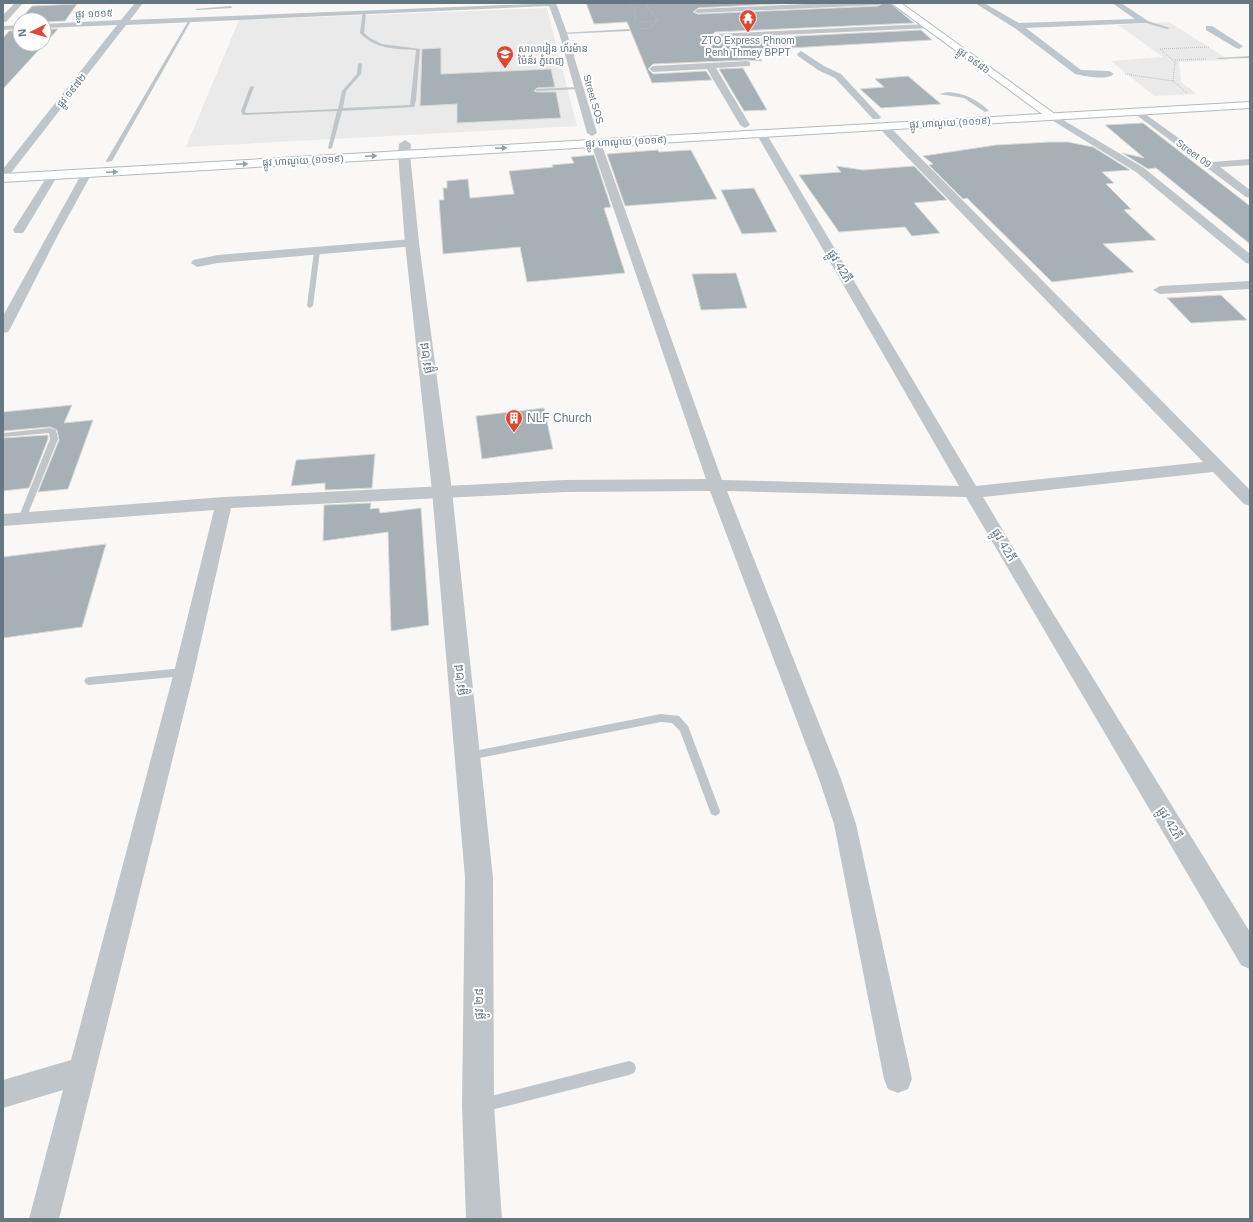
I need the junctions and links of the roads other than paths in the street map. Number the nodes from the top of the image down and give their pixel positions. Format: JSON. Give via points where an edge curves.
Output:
{"nodes":[{"id":1,"x":19,"y":3,"type":"edge"},
{"id":2,"x":139,"y":3,"type":"edge"},
{"id":3,"x":878,"y":3,"type":"edge"},
{"id":4,"x":895,"y":3,"type":"edge"},
{"id":5,"x":979,"y":3,"type":"edge"},
{"id":6,"x":1116,"y":3,"type":"edge"},
{"id":7,"x":553,"y":4,"type":"edge"},
{"id":8,"x":399,"y":7,"type":"edge"},
{"id":9,"x":231,"y":8,"type":"edge"},
{"id":10,"x":197,"y":9,"type":"dead end"},
{"id":11,"x":698,"y":11,"type":"dead end"},
{"id":12,"x":364,"y":12,"type":"junction"},
{"id":13,"x":190,"y":19,"type":"junction"},
{"id":14,"x":3,"y":20,"type":"edge"},
{"id":15,"x":1144,"y":21,"type":"junction"},
{"id":16,"x":124,"y":23,"type":"junction"},
{"id":17,"x":52,"y":26,"type":"edge"},
{"id":18,"x":927,"y":26,"type":"junction"},
{"id":19,"x":1016,"y":26,"type":"junction"},
{"id":20,"x":1168,"y":28,"type":"dead end"},
{"id":21,"x":1208,"y":28,"type":"dead end"},
{"id":22,"x":801,"y":29,"type":"junction"},
{"id":23,"x":629,"y":30,"type":"road end"},
{"id":24,"x":563,"y":33,"type":"junction"},
{"id":25,"x":715,"y":36,"type":"dead end"},
{"id":26,"x":810,"y":43,"type":"dead end"},
{"id":27,"x":1240,"y":46,"type":"junction"},
{"id":28,"x":1250,"y":46,"type":"edge"},
{"id":29,"x":1215,"y":47,"type":"road end"},
{"id":30,"x":801,"y":54,"type":"dead end"},
{"id":31,"x":1250,"y":57,"type":"edge"},
{"id":32,"x":1219,"y":58,"type":"road end"},
{"id":33,"x":360,"y":64,"type":"dead end"},
{"id":34,"x":747,"y":64,"type":"dead end"},
{"id":35,"x":710,"y":66,"type":"junction"},
{"id":36,"x":653,"y":69,"type":"dead end"},
{"id":37,"x":1108,"y":74,"type":"road end"},
{"id":38,"x":252,"y":87,"type":"dead end"},
{"id":39,"x":579,"y":88,"type":"junction"},
{"id":40,"x":537,"y":90,"type":"dead end"},
{"id":41,"x":942,"y":94,"type":"dead end"},
{"id":42,"x":1250,"y":97,"type":"edge"},
{"id":43,"x":1250,"y":105,"type":"edge"},
{"id":44,"x":1041,"y":108,"type":"junction"},
{"id":45,"x":340,"y":110,"type":"junction"},
{"id":46,"x":987,"y":111,"type":"junction"},
{"id":47,"x":1138,"y":112,"type":"junction"},
{"id":48,"x":1054,"y":116,"type":"junction"},
{"id":49,"x":880,"y":122,"type":"junction"},
{"id":50,"x":745,"y":125,"type":"junction"},
{"id":51,"x":761,"y":133,"type":"junction"},
{"id":52,"x":594,"y":138,"type":"junction"},
{"id":53,"x":330,"y":148,"type":"junction"},
{"id":54,"x":404,"y":149,"type":"junction"},
{"id":55,"x":110,"y":161,"type":"junction"},
{"id":56,"x":1250,"y":162,"type":"edge"},
{"id":57,"x":1210,"y":165,"type":"junction"},
{"id":58,"x":5,"y":172,"type":"edge"},
{"id":59,"x":87,"y":173,"type":"junction"},
{"id":60,"x":53,"y":175,"type":"junction"},
{"id":61,"x":1250,"y":195,"type":"edge"},
{"id":62,"x":19,"y":230,"type":"dead end"},
{"id":63,"x":412,"y":243,"type":"junction"},
{"id":64,"x":317,"y":250,"type":"junction"},
{"id":65,"x":1250,"y":260,"type":"edge"},
{"id":66,"x":197,"y":263,"type":"dead end"},
{"id":67,"x":1250,"y":285,"type":"edge"},
{"id":68,"x":1160,"y":290,"type":"dead end"},
{"id":69,"x":310,"y":306,"type":"dead end"},
{"id":70,"x":3,"y":329,"type":"edge"},
{"id":71,"x":3,"y":435,"type":"edge"},
{"id":72,"x":1217,"y":466,"type":"junction"},
{"id":73,"x":716,"y":485,"type":"junction"},
{"id":74,"x":442,"y":491,"type":"junction"},
{"id":75,"x":973,"y":492,"type":"junction"},
{"id":76,"x":1250,"y":500,"type":"edge"},
{"id":77,"x":224,"y":504,"type":"junction"},
{"id":78,"x":22,"y":519,"type":"junction"},
{"id":79,"x":3,"y":520,"type":"edge"},
{"id":80,"x":184,"y":672,"type":"junction"},
{"id":81,"x":89,"y":681,"type":"dead end"},
{"id":82,"x":467,"y":757,"type":"junction"},
{"id":83,"x":715,"y":811,"type":"dead end"},
{"id":84,"x":1250,"y":956,"type":"edge"},
{"id":85,"x":629,"y":1068,"type":"dead end"},
{"id":86,"x":82,"y":1071,"type":"junction"},
{"id":87,"x":898,"y":1079,"type":"dead end"},
{"id":88,"x":3,"y":1094,"type":"edge"},
{"id":89,"x":478,"y":1106,"type":"junction"},
{"id":90,"x":44,"y":1219,"type":"edge"},
{"id":91,"x":484,"y":1219,"type":"edge"}],
"edges":[{"from":1,"to":14,"type":"street"},
{"from":2,"to":16,"type":"street","name":"ផ្លូវ ១៩៧២"},
{"from":3,"to":11,"type":"street","via":[[786,10]]},
{"from":4,"to":18,"type":"main road","name":"ផ្លូវ ១៩៨៦"},
{"from":5,"to":19,"type":"street"},
{"from":6,"to":15,"type":"street"},
{"from":7,"to":8,"type":"street","name":"ផ្លូវ ១០១៥"},
{"from":7,"to":24,"type":"street","name":"Street SOS"},
{"from":8,"to":12,"type":"street","name":"ផ្លូវ ១០១៥"},
{"from":9,"to":10,"type":"lane"},
{"from":12,"to":13,"type":"street","name":"ផ្លូវ ១០១៥","via":[[282,12]]},
{"from":12,"to":45,"type":"lane","via":[[362,33],[370,42],[418,49],[414,100],[412,106]]},
{"from":13,"to":16,"type":"street","name":"ផ្លូវ ១០១៥"},
{"from":13,"to":55,"type":"lane"},
{"from":15,"to":19,"type":"street"},
{"from":15,"to":20,"type":"lane"},
{"from":16,"to":17,"type":"street","name":"ផ្លូវ ១០១៥"},
{"from":16,"to":58,"type":"street","name":"ផ្លូវ ១៩៧២"},
{"from":18,"to":22,"type":"street"},
{"from":18,"to":44,"type":"main road","name":"ផ្លូវ ១៩៨៦"},
{"from":19,"to":37,"type":"street","via":[[1078,72]]},
{"from":21,"to":27,"type":"street"},
{"from":22,"to":25,"type":"street"},
{"from":22,"to":26,"type":"street"},
{"from":23,"to":24,"type":"lane"},
{"from":24,"to":39,"type":"street","name":"Street SOS"},
{"from":27,"to":28,"type":"street"},
{"from":27,"to":29,"type":"street"},
{"from":30,"to":49,"type":"street","via":[[820,68],[838,76]]},
{"from":31,"to":32,"type":"lane"},
{"from":33,"to":45,"type":"lane","via":[[359,74],[344,91]]},
{"from":34,"to":35,"type":"street"},
{"from":35,"to":36,"type":"street"},
{"from":35,"to":50,"type":"street"},
{"from":38,"to":45,"type":"lane","via":[[243,111],[245,114]]},
{"from":39,"to":40,"type":"lane"},
{"from":39,"to":52,"type":"street","name":"Street SOS"},
{"from":41,"to":46,"type":"lane","via":[[953,93],[968,97]]},
{"from":42,"to":44,"type":"main road","name":"ផ្លូវ ហាណូយ (១០១៩)"},
{"from":43,"to":47,"type":"main road","name":"ផ្លូវ ហាណូយ (១០១៩)"},
{"from":44,"to":46,"type":"main road","name":"ផ្លូវ ហាណូយ (១០១៩)"},
{"from":44,"to":48,"type":"main road","name":"ផ្លូវ ១៩៨៦"},
{"from":45,"to":53,"type":"lane"},
{"from":46,"to":49,"type":"main road","name":"ផ្លូវ ហាណូយ (១០១៩)"},
{"from":47,"to":48,"type":"main road","name":"ផ្លូវ ហាណូយ (១០១៩)"},
{"from":47,"to":57,"type":"street","name":"Street 09"},
{"from":48,"to":49,"type":"main road","name":"ផ្លូវ ហាណូយ (១០១៩)"},
{"from":48,"to":65,"type":"street","via":[[1140,170]]},
{"from":49,"to":50,"type":"main road","name":"ផ្លូវ ហាណូយ (១០១៩)"},
{"from":49,"to":51,"type":"main road","name":"ផ្លូវ ហាណូយ (១០១៩)"},
{"from":49,"to":72,"type":"street"},
{"from":50,"to":52,"type":"main road","name":"ផ្លូវ ហាណូយ (១០១៩)"},
{"from":51,"to":52,"type":"main road","name":"ផ្លូវ ហាណូយ (១០១៩)"},
{"from":51,"to":75,"type":"street","name":"ផ្លូវ 42ភី"},
{"from":52,"to":54,"type":"main road","name":"ផ្លូវ ហាណូយ (១០១៩)"},
{"from":52,"to":73,"type":"street","name":"Street SOS"},
{"from":53,"to":54,"type":"main road","name":"ផ្លូវ ហាណូយ (១០១៩)"},
{"from":53,"to":55,"type":"main road","name":"ផ្លូវ ហាណូយ (១០១៩)"},
{"from":59,"to":54,"type":"main road","name":"ផ្លូវ ហាណូយ (១០១៩)","one_way":true},
{"from":54,"to":63,"type":"street","name":"ផ្លូវ ២៨"},
{"from":55,"to":58,"type":"main road","name":"ផ្លូវ ហាណូយ (១០១៩)"},
{"from":56,"to":57,"type":"street"},
{"from":57,"to":61,"type":"street","name":"Street 09"},
{"from":58,"to":60,"type":"main road","name":"ផ្លូវ ហាណូយ (១០១៩)"},
{"from":59,"to":60,"type":"main road","name":"ផ្លូវ ហាណូយ (១០១៩)"},
{"from":59,"to":70,"type":"street"},
{"from":60,"to":62,"type":"street"},
{"from":63,"to":64,"type":"street"},
{"from":63,"to":74,"type":"street","name":"ផ្លូវ ២៨"},
{"from":64,"to":66,"type":"street"},
{"from":64,"to":69,"type":"lane"},
{"from":67,"to":68,"type":"street"},
{"from":71,"to":78,"type":"lane","via":[[50,430],[53,432],[54,439]]},
{"from":72,"to":75,"type":"street"},
{"from":72,"to":76,"type":"street"},
{"from":73,"to":74,"type":"street","via":[[565,486]]},
{"from":73,"to":75,"type":"street"},
{"from":73,"to":87,"type":"street","name":"Street SOS","via":[[827,771],[845,824]]},
{"from":74,"to":77,"type":"street"},
{"from":74,"to":82,"type":"street","name":"ផ្លូវ ២៨"},
{"from":75,"to":84,"type":"street","name":"ផ្លូវ 42ភី","via":[[1031,594]]},
{"from":77,"to":78,"type":"street"},
{"from":77,"to":80,"type":"street"},
{"from":78,"to":79,"type":"street"},
{"from":80,"to":81,"type":"lane"},
{"from":80,"to":86,"type":"street"},
{"from":82,"to":83,"type":"lane","via":[[661,718],[675,719],[684,729]]},
{"from":82,"to":89,"type":"street","name":"ផ្លូវ ២៨","via":[[479,878]]},
{"from":85,"to":89,"type":"lane"},
{"from":86,"to":88,"type":"street"},
{"from":86,"to":90,"type":"street"},
{"from":89,"to":91,"type":"street","name":"ផ្លូវ ២៨"}]}
